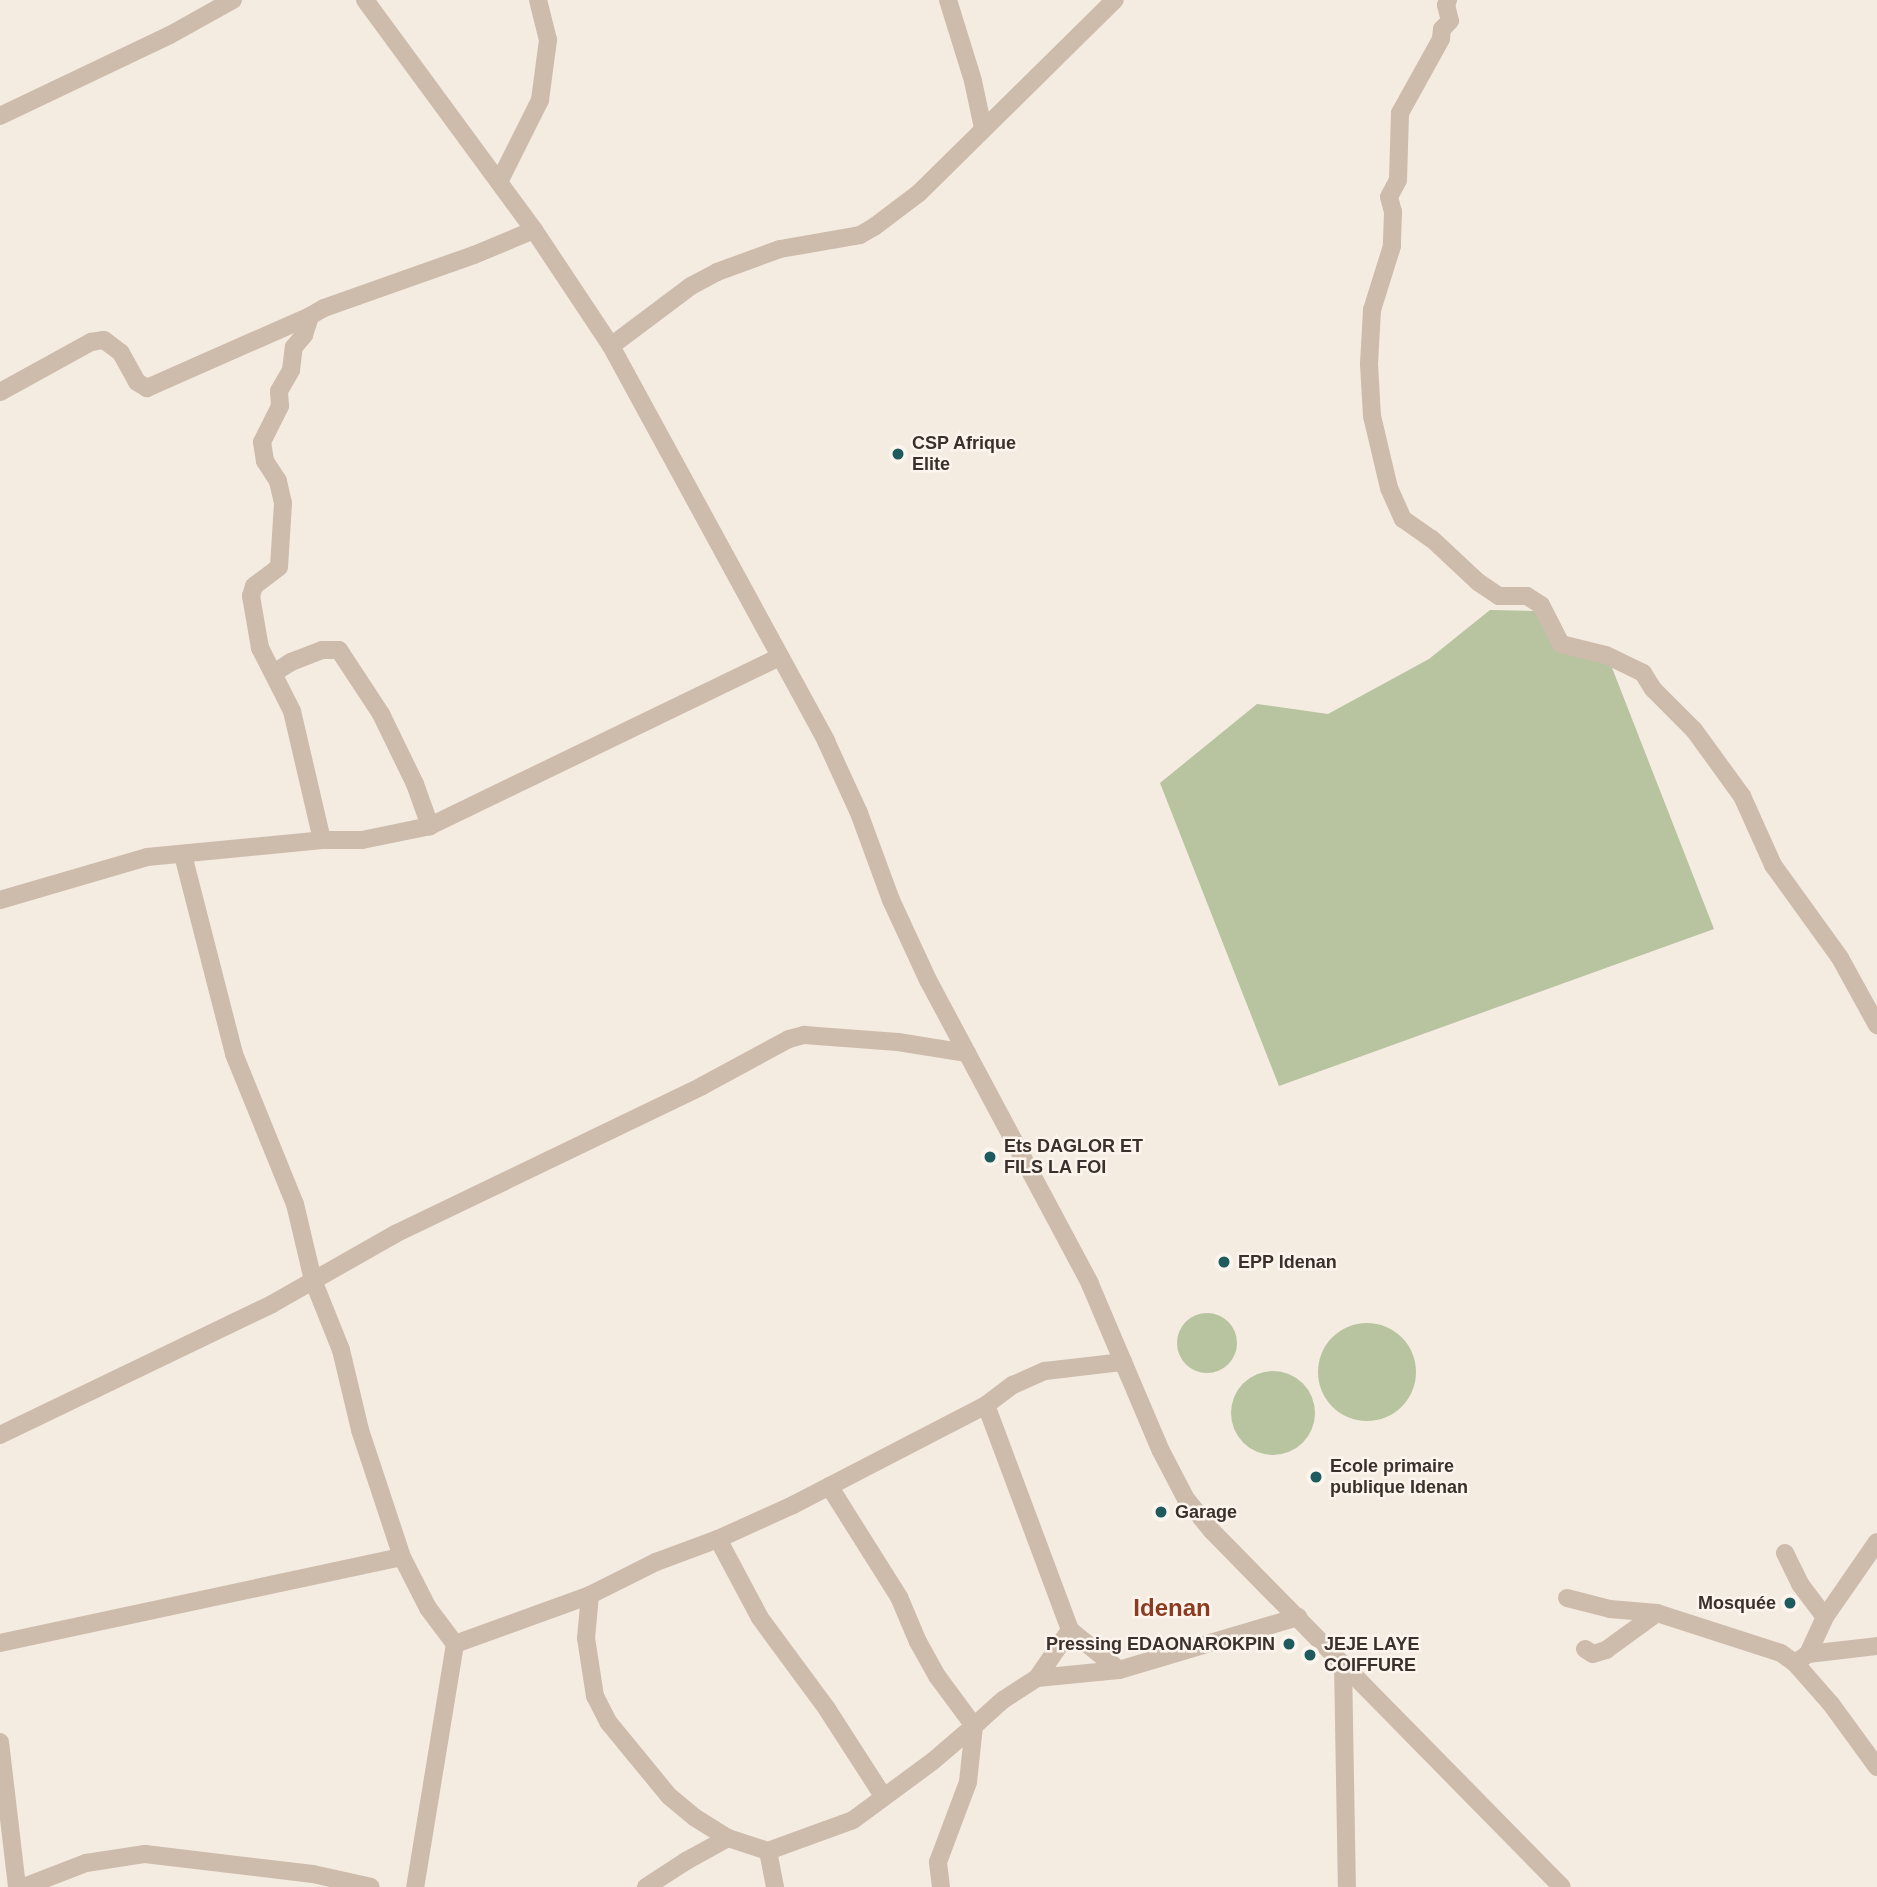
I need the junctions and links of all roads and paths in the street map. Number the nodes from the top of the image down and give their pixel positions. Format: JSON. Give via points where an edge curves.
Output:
{"nodes":[{"id":1,"x":233,"y":0,"type":"edge"},
{"id":2,"x":365,"y":0,"type":"edge"},
{"id":3,"x":538,"y":0,"type":"edge"},
{"id":4,"x":948,"y":0,"type":"edge"},
{"id":5,"x":1115,"y":0,"type":"edge"},
{"id":6,"x":1448,"y":0,"type":"edge"},
{"id":7,"x":0,"y":116,"type":"edge"},
{"id":8,"x":983,"y":128,"type":"junction"},
{"id":9,"x":499,"y":182,"type":"junction"},
{"id":10,"x":534,"y":230,"type":"junction"},
{"id":11,"x":310,"y":316,"type":"junction"},
{"id":12,"x":611,"y":346,"type":"junction"},
{"id":13,"x":0,"y":392,"type":"edge"},
{"id":14,"x":780,"y":657,"type":"junction"},
{"id":15,"x":274,"y":673,"type":"junction"},
{"id":16,"x":430,"y":826,"type":"junction"},
{"id":17,"x":322,"y":840,"type":"junction"},
{"id":18,"x":183,"y":855,"type":"junction"},
{"id":19,"x":0,"y":900,"type":"edge"},
{"id":20,"x":1870,"y":1003,"type":"edge"},
{"id":21,"x":1877,"y":1025,"type":"edge"},
{"id":22,"x":967,"y":1053,"type":"junction"},
{"id":23,"x":313,"y":1280,"type":"junction"},
{"id":24,"x":1123,"y":1362,"type":"junction"},
{"id":25,"x":986,"y":1405,"type":"junction"},
{"id":26,"x":0,"y":1435,"type":"edge"},
{"id":27,"x":829,"y":1486,"type":"junction"},
{"id":28,"x":718,"y":1539,"type":"junction"},
{"id":29,"x":1877,"y":1542,"type":"edge"},
{"id":30,"x":1785,"y":1553,"type":"dead end"},
{"id":31,"x":402,"y":1557,"type":"junction"},
{"id":32,"x":590,"y":1595,"type":"junction"},
{"id":33,"x":1567,"y":1598,"type":"dead end"},
{"id":34,"x":1657,"y":1613,"type":"junction"},
{"id":35,"x":1825,"y":1617,"type":"junction"},
{"id":36,"x":1298,"y":1618,"type":"junction"},
{"id":37,"x":1070,"y":1630,"type":"junction"},
{"id":38,"x":0,"y":1643,"type":"edge"},
{"id":39,"x":455,"y":1644,"type":"junction"},
{"id":40,"x":1877,"y":1646,"type":"edge"},
{"id":41,"x":1585,"y":1649,"type":"dead end"},
{"id":42,"x":1802,"y":1658,"type":"junction"},
{"id":43,"x":1343,"y":1664,"type":"junction"},
{"id":44,"x":1119,"y":1670,"type":"junction"},
{"id":45,"x":1037,"y":1678,"type":"junction"},
{"id":46,"x":974,"y":1726,"type":"junction"},
{"id":47,"x":0,"y":1742,"type":"edge"},
{"id":48,"x":1877,"y":1767,"type":"edge"},
{"id":49,"x":883,"y":1796,"type":"junction"},
{"id":50,"x":729,"y":1838,"type":"junction"},
{"id":51,"x":768,"y":1851,"type":"junction"},
{"id":52,"x":17,"y":1887,"type":"edge"},
{"id":53,"x":24,"y":1887,"type":"edge"},
{"id":54,"x":371,"y":1887,"type":"edge"},
{"id":55,"x":415,"y":1887,"type":"edge"},
{"id":56,"x":646,"y":1887,"type":"edge"},
{"id":57,"x":775,"y":1887,"type":"edge"},
{"id":58,"x":941,"y":1887,"type":"edge"},
{"id":59,"x":1347,"y":1887,"type":"edge"},
{"id":60,"x":1562,"y":1887,"type":"edge"}],
"edges":[{"from":1,"to":7,"type":"street"},
{"from":2,"to":9,"type":"street"},
{"from":3,"to":9,"type":"street","via":[[548,40],[540,100]]},
{"from":4,"to":8,"type":"street"},
{"from":5,"to":8,"type":"street"},
{"from":6,"to":20,"type":"street","via":[[1450,21],[1400,113],[1398,180],[1389,197],[1392,246],[1372,310],[1372,415],[1389,488],[1403,519],[1478,582],[1499,596],[1527,596],[1541,605],[1561,644],[1606,655],[1643,673],[1694,730],[1742,796],[1773,865]]},
{"from":8,"to":12,"type":"street","via":[[919,193],[867,232],[780,249],[717,272]]},
{"from":9,"to":10,"type":"street"},
{"from":10,"to":11,"type":"street"},
{"from":10,"to":12,"type":"street"},
{"from":11,"to":13,"type":"street","via":[[147,388],[137,382],[121,353],[104,340],[91,342]]},
{"from":11,"to":15,"type":"street","via":[[304,335],[293,347],[291,370],[279,391],[280,406],[262,442],[265,461],[281,494],[280,556],[279,567],[254,586],[251,596],[260,648]]},
{"from":12,"to":14,"type":"street"},
{"from":14,"to":16,"type":"street"},
{"from":14,"to":22,"type":"street","via":[[826,741],[891,900]]},
{"from":15,"to":16,"type":"street","via":[[322,650],[339,650],[381,713]]},
{"from":15,"to":17,"type":"street","via":[[292,711]]},
{"from":16,"to":17,"type":"street","via":[[362,840]]},
{"from":17,"to":18,"type":"street"},
{"from":18,"to":19,"type":"street","via":[[148,858]]},
{"from":18,"to":23,"type":"street","via":[[234,1054],[295,1204]]},
{"from":20,"to":21,"type":"street"},
{"from":22,"to":23,"type":"street","via":[[898,1042],[804,1035],[789,1038],[702,1086],[395,1234]]},
{"from":22,"to":24,"type":"street","via":[[1090,1284]]},
{"from":23,"to":26,"type":"street"},
{"from":23,"to":31,"type":"street","via":[[341,1350],[360,1430]]},
{"from":24,"to":25,"type":"street","via":[[1045,1371],[1013,1385]]},
{"from":24,"to":36,"type":"street","via":[[1186,1499]]},
{"from":25,"to":27,"type":"street"},
{"from":25,"to":37,"type":"street"},
{"from":27,"to":28,"type":"street"},
{"from":27,"to":46,"type":"street","via":[[899,1597],[937,1676]]},
{"from":28,"to":32,"type":"street","via":[[656,1562]]},
{"from":28,"to":49,"type":"street","via":[[760,1618]]},
{"from":29,"to":35,"type":"street"},
{"from":30,"to":35,"type":"street","via":[[1800,1584]]},
{"from":31,"to":38,"type":"street"},
{"from":31,"to":39,"type":"street","via":[[428,1608]]},
{"from":32,"to":39,"type":"street"},
{"from":32,"to":50,"type":"street","via":[[588,1670],[594,1696],[609,1723],[670,1796]]},
{"from":33,"to":34,"type":"street","via":[[1610,1609]]},
{"from":34,"to":41,"type":"street","via":[[1606,1650],[1593,1654]]},
{"from":34,"to":42,"type":"street"},
{"from":35,"to":42,"type":"street"},
{"from":36,"to":43,"type":"street"},
{"from":36,"to":44,"type":"street"},
{"from":37,"to":44,"type":"street"},
{"from":37,"to":45,"type":"street"},
{"from":39,"to":55,"type":"street"},
{"from":40,"to":42,"type":"street"},
{"from":42,"to":48,"type":"street"},
{"from":43,"to":59,"type":"street"},
{"from":43,"to":60,"type":"street"},
{"from":44,"to":45,"type":"street"},
{"from":45,"to":46,"type":"street"},
{"from":46,"to":49,"type":"street"},
{"from":46,"to":58,"type":"street","via":[[968,1782],[938,1862]]},
{"from":47,"to":52,"type":"street"},
{"from":49,"to":51,"type":"street","via":[[853,1820]]},
{"from":50,"to":51,"type":"street"},
{"from":50,"to":56,"type":"street"},
{"from":51,"to":57,"type":"street"},
{"from":53,"to":54,"type":"street","via":[[86,1863],[145,1854],[313,1874]]}]}
